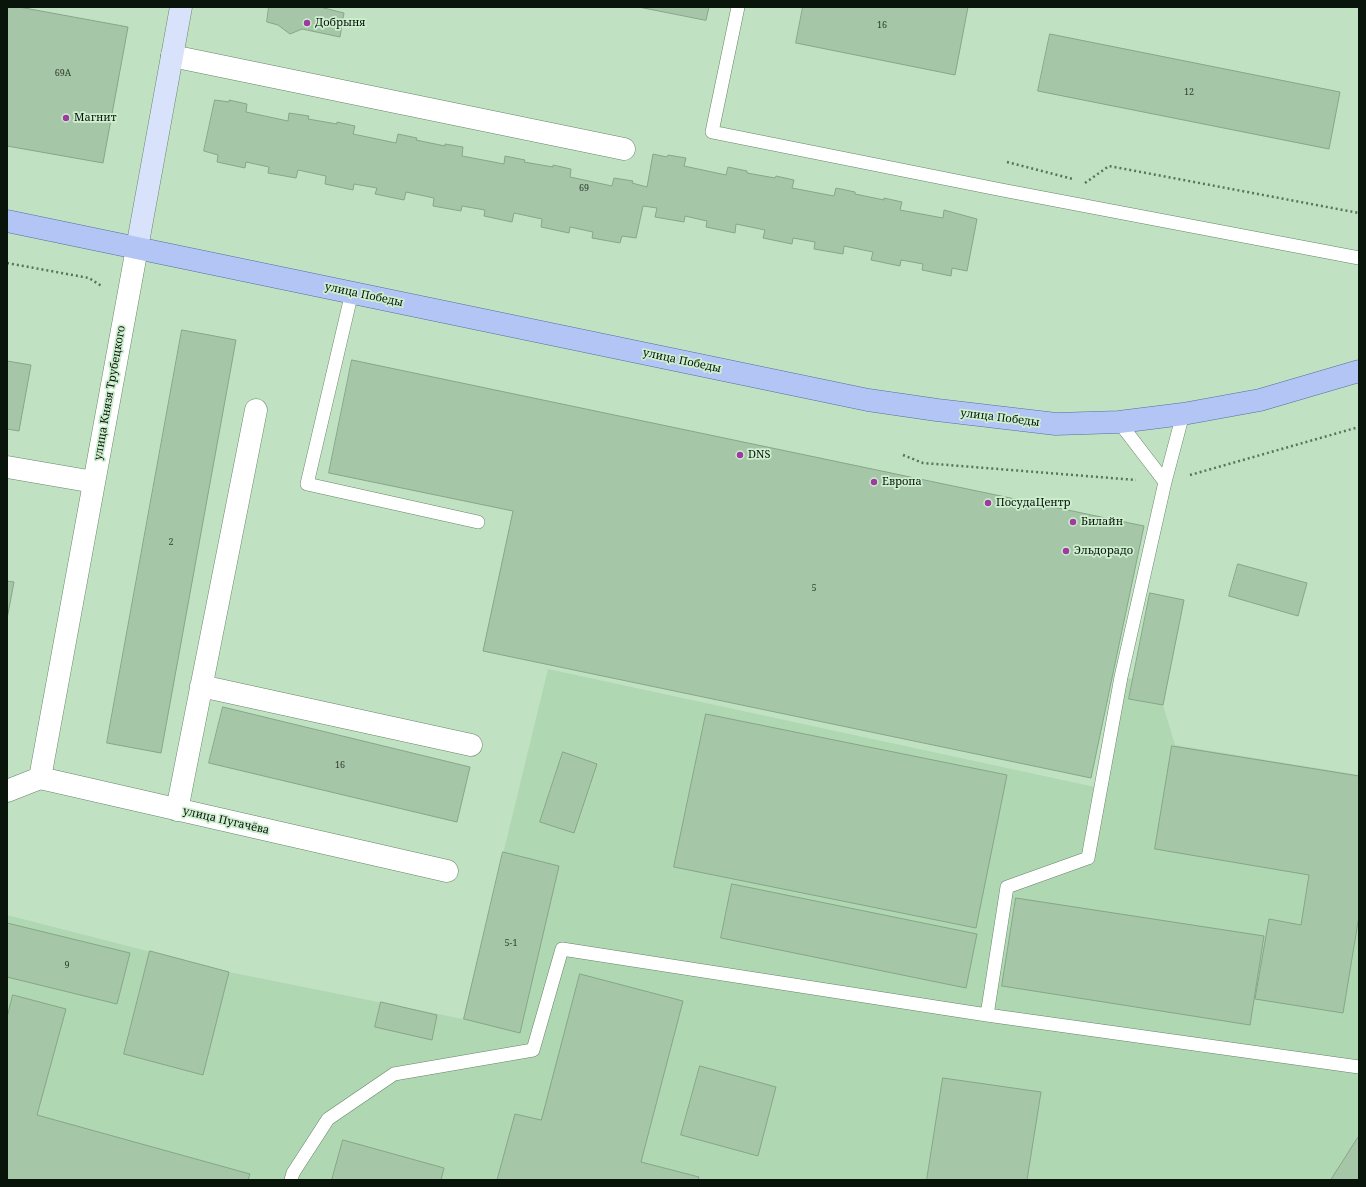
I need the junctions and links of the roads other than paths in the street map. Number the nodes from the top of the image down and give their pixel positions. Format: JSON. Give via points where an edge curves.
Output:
{"nodes":[{"id":1,"x":181,"y":7,"type":"edge"},
{"id":2,"x":738,"y":7,"type":"edge"},
{"id":3,"x":172,"y":56,"type":"junction"},
{"id":4,"x":624,"y":148,"type":"dead end"},
{"id":5,"x":7,"y":221,"type":"edge"},
{"id":6,"x":137,"y":248,"type":"junction"},
{"id":7,"x":1359,"y":258,"type":"edge"},
{"id":8,"x":352,"y":292,"type":"junction"},
{"id":9,"x":1359,"y":371,"type":"edge"},
{"id":10,"x":256,"y":410,"type":"dead end"},
{"id":11,"x":1183,"y":414,"type":"junction"},
{"id":12,"x":1119,"y":422,"type":"junction"},
{"id":13,"x":7,"y":467,"type":"edge"},
{"id":14,"x":94,"y":482,"type":"junction"},
{"id":15,"x":1165,"y":482,"type":"junction"},
{"id":16,"x":478,"y":522,"type":"dead end"},
{"id":17,"x":201,"y":686,"type":"junction"},
{"id":18,"x":471,"y":745,"type":"dead end"},
{"id":19,"x":40,"y":778,"type":"junction"},
{"id":20,"x":7,"y":791,"type":"edge"},
{"id":21,"x":177,"y":810,"type":"junction"},
{"id":22,"x":448,"y":871,"type":"dead end"},
{"id":23,"x":987,"y":1015,"type":"junction"},
{"id":24,"x":1359,"y":1067,"type":"edge"},
{"id":25,"x":291,"y":1180,"type":"edge"}],
"edges":[{"from":1,"to":3,"type":"street","name":"улица Князя Трубецкого"},
{"from":2,"to":7,"type":"lane","via":[[712,132]]},
{"from":3,"to":4,"type":"street"},
{"from":3,"to":6,"type":"street","name":"улица Князя Трубецкого"},
{"from":5,"to":6,"type":"main road","name":"улица Победы"},
{"from":6,"to":8,"type":"main road","name":"улица Победы"},
{"from":6,"to":14,"type":"street","name":"улица Князя Трубецкого"},
{"from":8,"to":12,"type":"main road","name":"улица Победы","via":[[868,400],[1056,424]]},
{"from":8,"to":16,"type":"lane","via":[[308,484]]},
{"from":9,"to":11,"type":"main road","name":"улица Победы","via":[[1260,400]]},
{"from":10,"to":17,"type":"street"},
{"from":11,"to":12,"type":"main road","name":"улица Победы"},
{"from":11,"to":15,"type":"lane"},
{"from":12,"to":15,"type":"lane"},
{"from":13,"to":14,"type":"street"},
{"from":14,"to":19,"type":"street","name":"улица Князя Трубецкого"},
{"from":15,"to":23,"type":"lane","via":[[1121,677],[1088,858],[1007,887]]},
{"from":17,"to":18,"type":"street"},
{"from":17,"to":21,"type":"street"},
{"from":19,"to":20,"type":"street"},
{"from":19,"to":21,"type":"street","name":"улица Пугачёва"},
{"from":21,"to":22,"type":"street","name":"улица Пугачёва"},
{"from":23,"to":24,"type":"lane"},
{"from":23,"to":25,"type":"lane","via":[[562,949],[533,1050],[394,1074],[328,1119]]}]}
